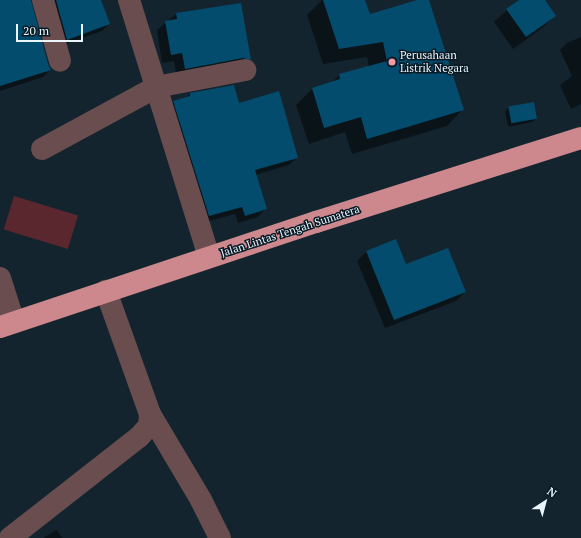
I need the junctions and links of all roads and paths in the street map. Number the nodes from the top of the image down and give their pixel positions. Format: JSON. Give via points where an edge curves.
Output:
{"nodes":[{"id":1,"x":43,"y":0,"type":"edge"},
{"id":2,"x":129,"y":0,"type":"edge"},
{"id":3,"x":60,"y":61,"type":"dead end"},
{"id":4,"x":245,"y":70,"type":"dead end"},
{"id":5,"x":156,"y":87,"type":"junction"},
{"id":6,"x":581,"y":138,"type":"edge"},
{"id":7,"x":42,"y":149,"type":"dead end"},
{"id":8,"x":209,"y":257,"type":"junction"},
{"id":9,"x":0,"y":278,"type":"edge"},
{"id":10,"x":106,"y":292,"type":"junction"},
{"id":11,"x":7,"y":324,"type":"edge"},
{"id":12,"x":150,"y":414,"type":"junction"},
{"id":13,"x":10,"y":538,"type":"edge"},
{"id":14,"x":220,"y":538,"type":"edge"}],
"edges":[{"from":1,"to":3,"type":"street"},
{"from":2,"to":5,"type":"street"},
{"from":4,"to":5,"type":"street"},
{"from":5,"to":7,"type":"street"},
{"from":5,"to":8,"type":"street"},
{"from":6,"to":8,"type":"highway","name":"Jalan Lintas Tengah Sumatera"},
{"from":8,"to":10,"type":"highway","name":"Jalan Lintas Tengah Sumatera"},
{"from":9,"to":11,"type":"street"},
{"from":10,"to":11,"type":"highway","name":"Jalan Lintas Tengah Sumatera"},
{"from":10,"to":12,"type":"street"},
{"from":12,"to":13,"type":"street","via":[[149,426],[139,437]]},
{"from":12,"to":14,"type":"street","via":[[201,500]]}]}
